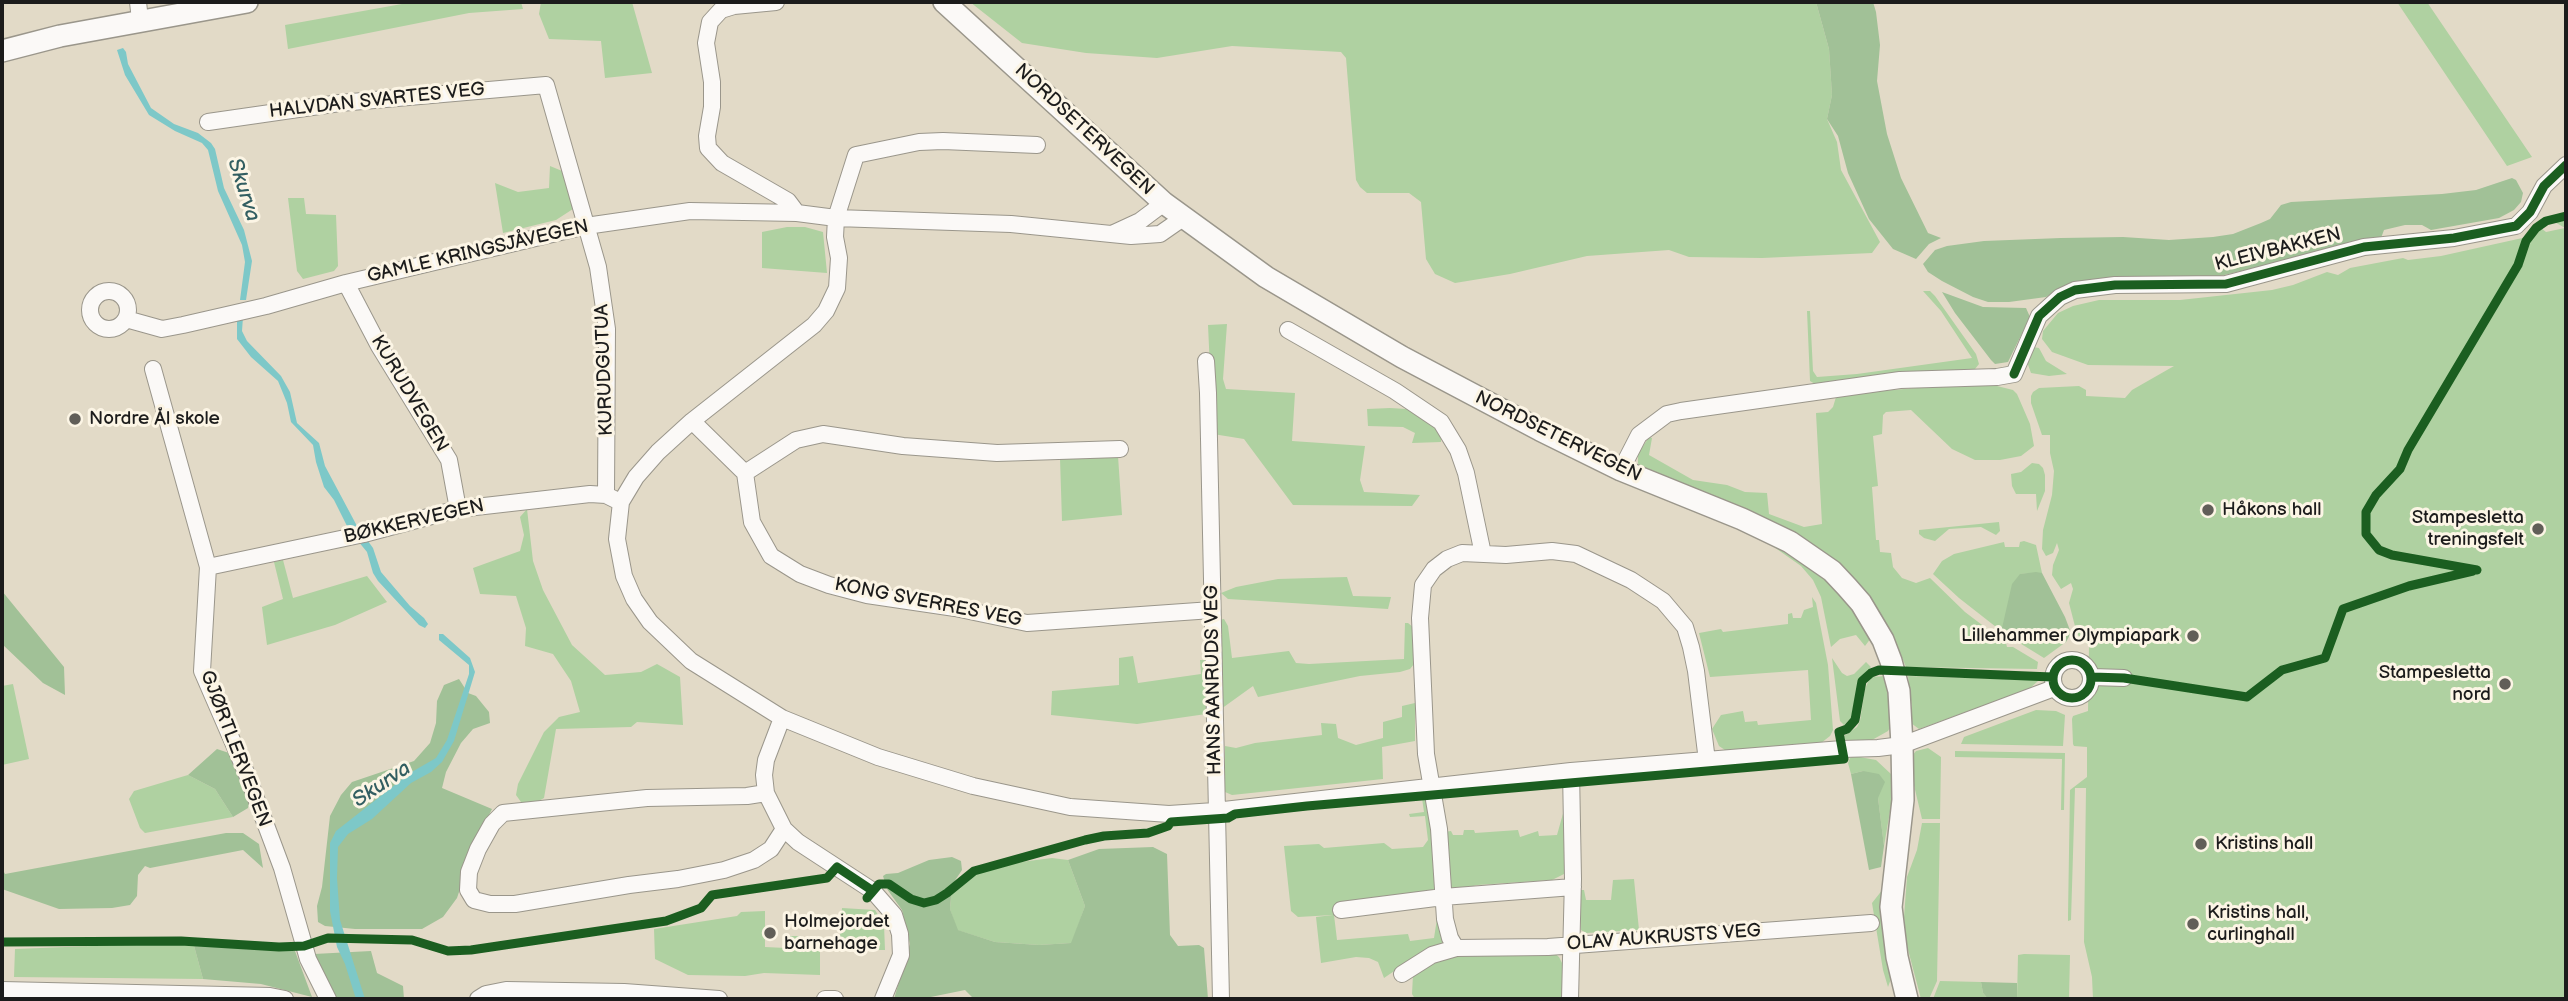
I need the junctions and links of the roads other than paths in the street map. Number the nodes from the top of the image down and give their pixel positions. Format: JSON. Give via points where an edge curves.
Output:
{"nodes":[{"id":1,"x":247,"y":2,"type":"edge"},
{"id":2,"x":776,"y":2,"type":"edge"},
{"id":3,"x":944,"y":2,"type":"edge"},
{"id":4,"x":139,"y":11,"type":"edge"},
{"id":5,"x":2,"y":51,"type":"edge"},
{"id":6,"x":546,"y":85,"type":"joint"},
{"id":7,"x":208,"y":122,"type":"dead end"},
{"id":8,"x":1037,"y":145,"type":"dead end"},
{"id":9,"x":2566,"y":165,"type":"edge"},
{"id":10,"x":1164,"y":203,"type":"junction"},
{"id":11,"x":797,"y":213,"type":"junction"},
{"id":12,"x":836,"y":218,"type":"junction"},
{"id":13,"x":1183,"y":218,"type":"junction"},
{"id":14,"x":586,"y":226,"type":"junction"},
{"id":15,"x":1114,"y":233,"type":"junction"},
{"id":16,"x":346,"y":283,"type":"junction"},
{"id":17,"x":126,"y":319,"type":"dead end"},
{"id":18,"x":1288,"y":330,"type":"dead end"},
{"id":19,"x":1206,"y":361,"type":"dead end"},
{"id":20,"x":153,"y":369,"type":"dead end"},
{"id":21,"x":692,"y":421,"type":"junction"},
{"id":22,"x":1120,"y":449,"type":"dead end"},
{"id":23,"x":1621,"y":470,"type":"junction"},
{"id":24,"x":746,"y":473,"type":"junction"},
{"id":25,"x":614,"y":499,"type":"junction"},
{"id":26,"x":458,"y":509,"type":"junction"},
{"id":27,"x":1483,"y":554,"type":"junction"},
{"id":28,"x":208,"y":567,"type":"junction"},
{"id":29,"x":1212,"y":610,"type":"junction"},
{"id":30,"x":2092,"y":677,"type":"junction"},
{"id":31,"x":2124,"y":678,"type":"dead end"},
{"id":32,"x":2054,"y":688,"type":"junction"},
{"id":33,"x":782,"y":718,"type":"junction"},
{"id":34,"x":1902,"y":745,"type":"junction"},
{"id":35,"x":1707,"y":761,"type":"junction"},
{"id":36,"x":1571,"y":771,"type":"junction"},
{"id":37,"x":1432,"y":787,"type":"junction"},
{"id":38,"x":766,"y":793,"type":"junction"},
{"id":39,"x":1215,"y":811,"type":"junction"},
{"id":40,"x":784,"y":829,"type":"junction"},
{"id":41,"x":1573,"y":887,"type":"junction"},
{"id":42,"x":1443,"y":897,"type":"junction"},
{"id":43,"x":1341,"y":910,"type":"dead end"},
{"id":44,"x":1871,"y":923,"type":"dead end"},
{"id":45,"x":1571,"y":944,"type":"junction"},
{"id":46,"x":1456,"y":948,"type":"junction"},
{"id":47,"x":1402,"y":974,"type":"dead end"},
{"id":48,"x":2,"y":990,"type":"edge"},
{"id":49,"x":285,"y":999,"type":"edge"},
{"id":50,"x":328,"y":999,"type":"edge"},
{"id":51,"x":478,"y":999,"type":"edge"},
{"id":52,"x":719,"y":999,"type":"edge"},
{"id":53,"x":825,"y":999,"type":"edge"},
{"id":54,"x":835,"y":999,"type":"edge"},
{"id":55,"x":883,"y":999,"type":"edge"},
{"id":56,"x":1221,"y":999,"type":"edge"},
{"id":57,"x":1570,"y":999,"type":"edge"},
{"id":58,"x":1907,"y":999,"type":"edge"}],
"edges":[{"from":1,"to":4,"type":"main road"},
{"from":2,"to":11,"type":"street","via":[[734,6],[721,10],[710,22],[706,43],[712,82],[708,148],[722,163],[788,201]]},
{"from":3,"to":10,"type":"main road","name":"NORDSETERVEGEN"},
{"from":4,"to":5,"type":"main road"},
{"from":6,"to":7,"type":"street","name":"HALVDAN SVARTES VEG","via":[[340,103]]},
{"from":6,"to":14,"type":"street","name":"KURUDGUTUA"},
{"from":8,"to":12,"type":"street","via":[[931,142],[856,155]]},
{"from":9,"to":23,"type":"street","name":"KLEIVBAKKEN","via":[[2544,186],[2516,226],[2364,247],[2226,284],[2075,290],[2039,316],[2014,374],[1900,380],[1667,414],[1639,435]]},
{"from":10,"to":13,"type":"main road","name":"NORDSETERVEGEN"},
{"from":10,"to":15,"type":"street"},
{"from":11,"to":12,"type":"street","name":"GAMLE KRINGSJÅVEGEN"},
{"from":11,"to":14,"type":"street","name":"GAMLE KRINGSJÅVEGEN","via":[[690,211]]},
{"from":12,"to":15,"type":"street","name":"GAMLE KRINGSJÅVEGEN"},
{"from":12,"to":21,"type":"street","via":[[837,288],[826,311]]},
{"from":13,"to":15,"type":"street","name":"GAMLE KRINGSJÅVEGEN","via":[[1160,234]]},
{"from":13,"to":23,"type":"main road","name":"NORDSETERVEGEN","via":[[1266,277],[1356,330]]},
{"from":14,"to":16,"type":"street","name":"GAMLE KRINGSJÅVEGEN"},
{"from":14,"to":25,"type":"street","name":"KURUDGUTUA","via":[[598,267],[607,329]]},
{"from":16,"to":17,"type":"street","name":"GAMLE KRINGSJÅVEGEN","via":[[162,329]]},
{"from":16,"to":26,"type":"street","name":"KURUDVEGEN","via":[[449,460]]},
{"from":18,"to":27,"type":"street","via":[[1441,422],[1466,473]]},
{"from":19,"to":29,"type":"street","name":"HANS AANRUDS VEG"},
{"from":20,"to":28,"type":"street","name":"GJØRTLERVEGEN"},
{"from":21,"to":24,"type":"street"},
{"from":21,"to":25,"type":"street"},
{"from":22,"to":24,"type":"street","via":[[997,453],[823,434],[796,440]]},
{"from":23,"to":34,"type":"main road","name":"NORDSETERVEGEN","via":[[1790,542],[1847,587],[1883,640],[1896,677]]},
{"from":24,"to":29,"type":"street","name":"KONG SVERRES VEG","via":[[752,522],[771,556],[829,585],[1027,623]]},
{"from":25,"to":26,"type":"street","name":"BØKKERVEGEN","via":[[560,496]]},
{"from":25,"to":33,"type":"street","name":"KURUDGUTUA","via":[[624,576],[650,622],[691,661]]},
{"from":26,"to":28,"type":"street","name":"BØKKERVEGEN"},
{"from":27,"to":35,"type":"street","via":[[1576,554],[1663,601],[1685,627],[1691,647]]},
{"from":27,"to":37,"type":"street","via":[[1462,553],[1447,559],[1423,585],[1422,675]]},
{"from":28,"to":50,"type":"street","name":"GJØRTLERVEGEN","via":[[202,671],[248,778],[282,868],[308,959]]},
{"from":29,"to":39,"type":"street","name":"HANS AANRUDS VEG"},
{"from":30,"to":31,"type":"street"},
{"from":30,"to":32,"type":"street","via":[[2081,696],[2070,698]]},
{"from":30,"to":32,"type":"street","via":[[2081,661],[2063,661],[2054,668]]},
{"from":32,"to":34,"type":"street","name":"KURUDGUTUA"},
{"from":33,"to":38,"type":"street","via":[[766,760]]},
{"from":33,"to":39,"type":"street","name":"KURUDGUTUA","via":[[878,757],[1058,805],[1169,814]]},
{"from":34,"to":35,"type":"street","name":"KURUDGUTUA"},
{"from":34,"to":58,"type":"main road","name":"NORDSETERVEGEN","via":[[1903,800],[1892,907]]},
{"from":35,"to":36,"type":"street","name":"KURUDGUTUA"},
{"from":36,"to":37,"type":"street","name":"KURUDGUTUA"},
{"from":36,"to":41,"type":"street"},
{"from":37,"to":39,"type":"street","name":"KURUDGUTUA"},
{"from":37,"to":42,"type":"street"},
{"from":38,"to":40,"type":"street"},
{"from":38,"to":40,"type":"street","via":[[638,799],[503,813],[478,849],[468,890],[474,900],[515,904],[678,879],[754,860],[771,849]]},
{"from":39,"to":56,"type":"street","name":"HANS AANRUDS VEG"},
{"from":40,"to":55,"type":"street","via":[[867,886],[894,915],[901,955]]},
{"from":41,"to":42,"type":"street"},
{"from":41,"to":45,"type":"street"},
{"from":42,"to":43,"type":"street"},
{"from":42,"to":46,"type":"street"},
{"from":44,"to":45,"type":"street","name":"OLAV AUKRUSTS VEG"},
{"from":45,"to":46,"type":"street","name":"OLAV AUKRUSTS VEG"},
{"from":45,"to":57,"type":"street"},
{"from":46,"to":47,"type":"street","name":"OLAV AUKRUSTS VEG","via":[[1432,955]]},
{"from":48,"to":49,"type":"street"},
{"from":51,"to":52,"type":"street","via":[[506,990]]},
{"from":53,"to":54,"type":"street"}]}
